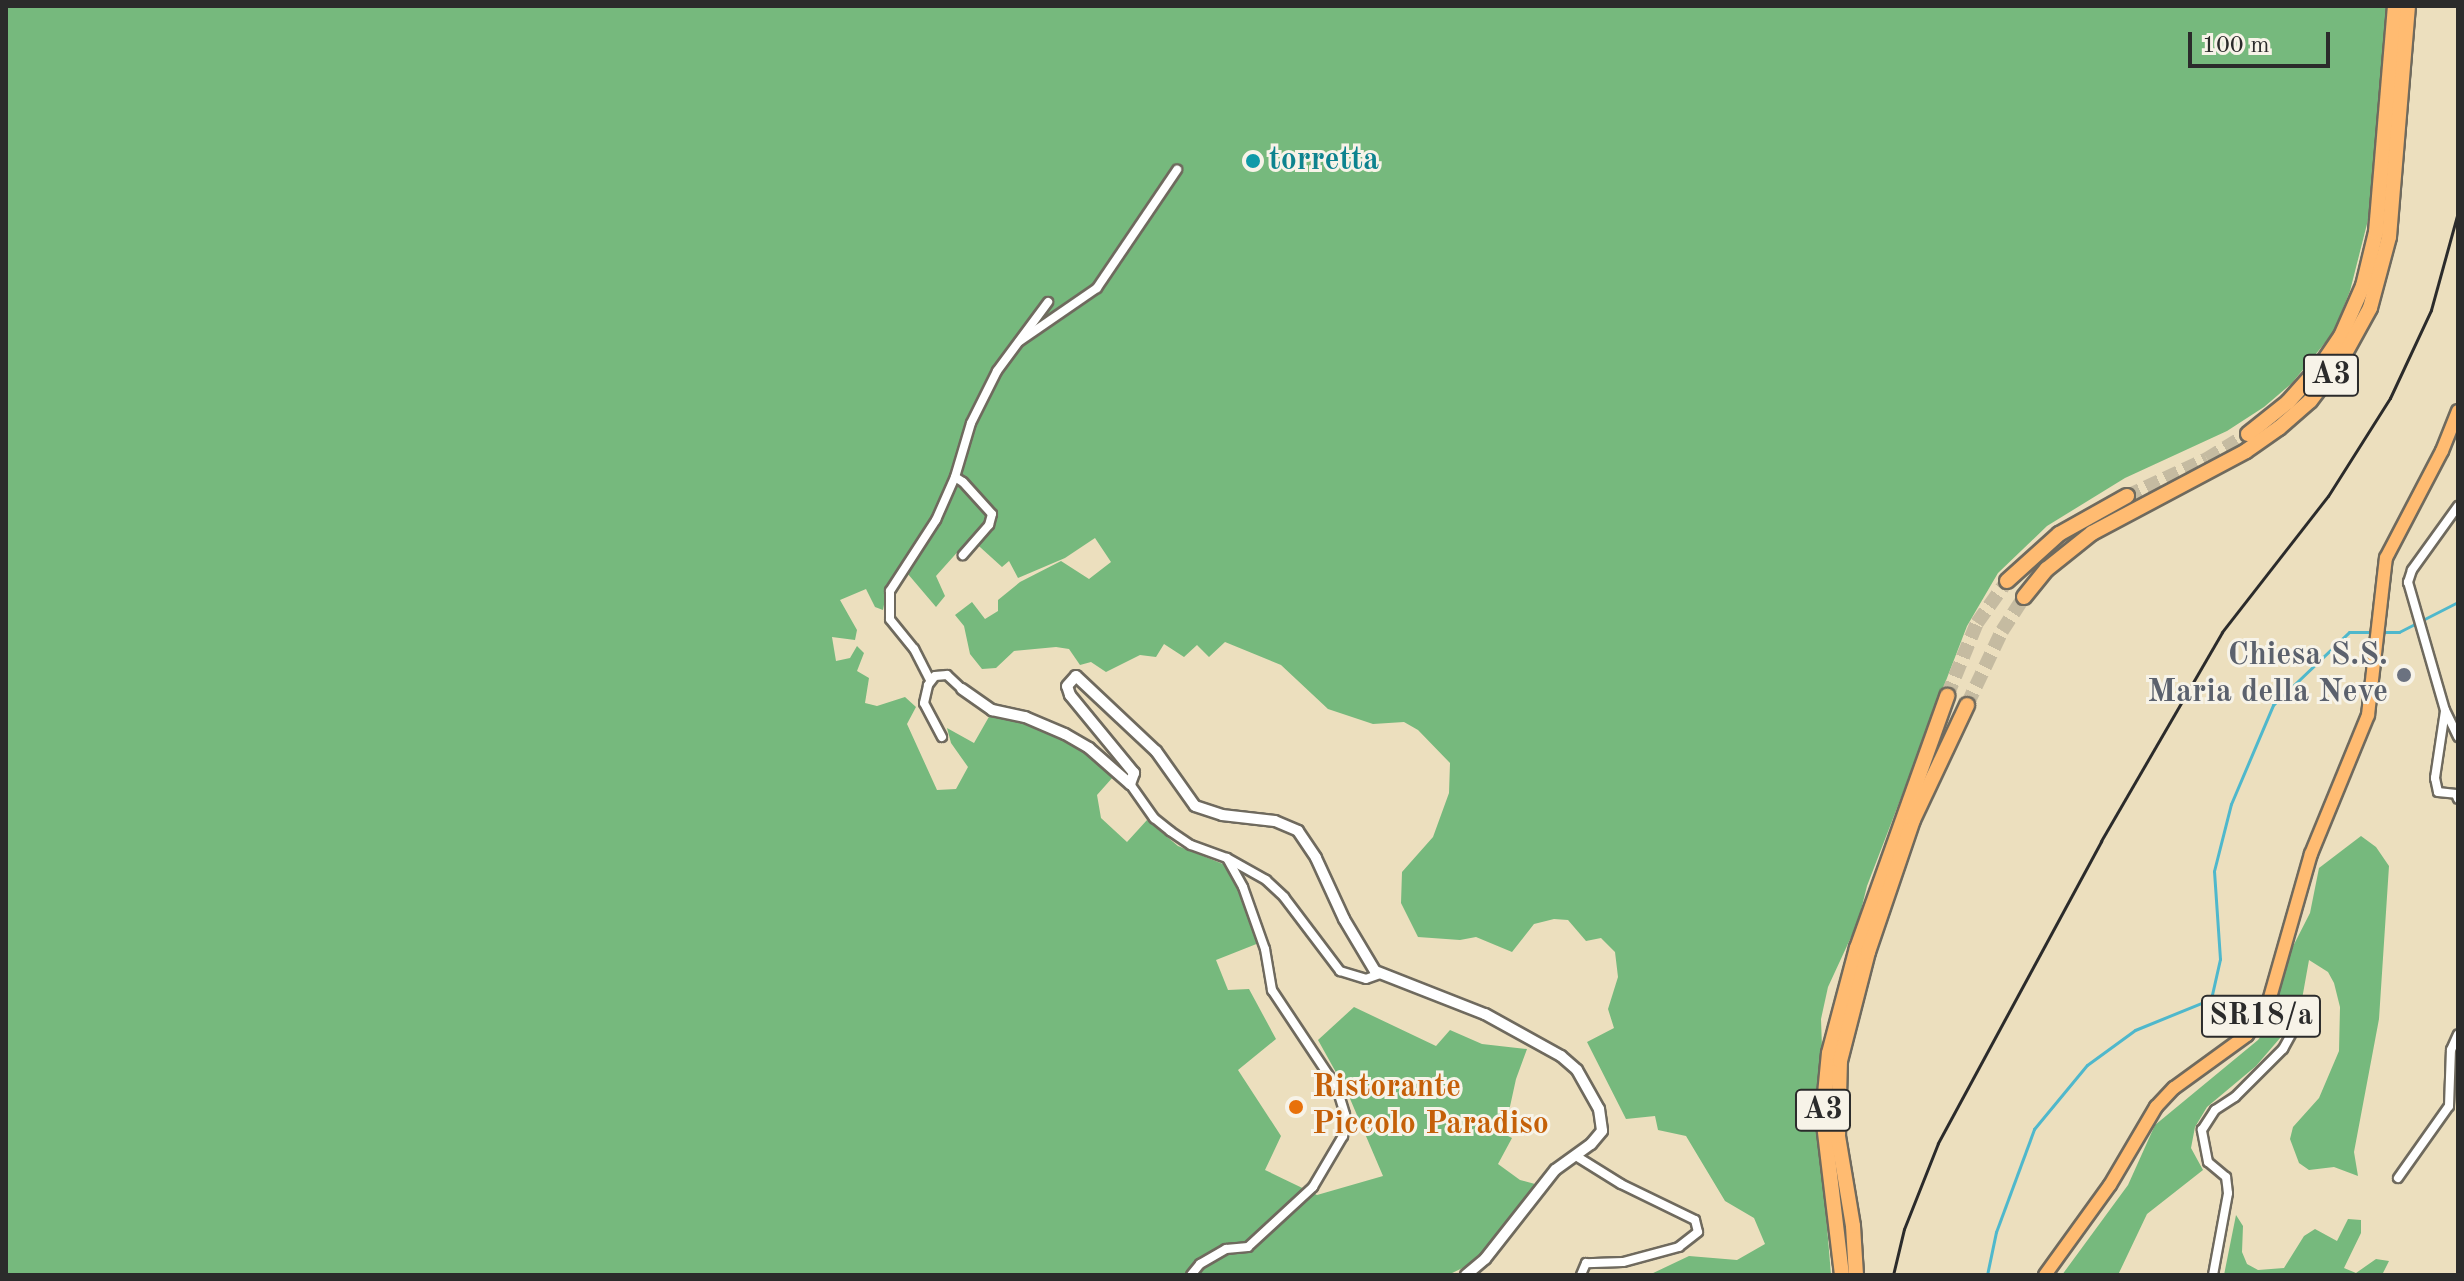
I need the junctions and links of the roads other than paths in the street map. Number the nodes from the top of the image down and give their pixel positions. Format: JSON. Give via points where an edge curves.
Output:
{"nodes":[{"id":1,"x":2395,"y":6,"type":"edge"},
{"id":2,"x":2408,"y":6,"type":"edge"},
{"id":3,"x":1177,"y":170,"type":"dead end"},
{"id":4,"x":1048,"y":302,"type":"dead end"},
{"id":5,"x":1016,"y":343,"type":"junction"},
{"id":6,"x":2458,"y":411,"type":"edge"},
{"id":7,"x":2248,"y":434,"type":"tunnel mouth"},
{"id":8,"x":955,"y":477,"type":"junction"},
{"id":9,"x":2127,"y":496,"type":"tunnel mouth"},
{"id":10,"x":2458,"y":506,"type":"edge"},
{"id":11,"x":963,"y":555,"type":"dead end"},
{"id":12,"x":2007,"y":581,"type":"tunnel mouth"},
{"id":13,"x":2024,"y":597,"type":"tunnel mouth"},
{"id":14,"x":930,"y":680,"type":"junction"},
{"id":15,"x":959,"y":684,"type":"joint"},
{"id":16,"x":1947,"y":696,"type":"tunnel mouth"},
{"id":17,"x":1967,"y":705,"type":"tunnel mouth"},
{"id":18,"x":2445,"y":710,"type":"junction"},
{"id":19,"x":942,"y":737,"type":"dead end"},
{"id":20,"x":2458,"y":737,"type":"edge"},
{"id":21,"x":1130,"y":784,"type":"junction"},
{"id":22,"x":1920,"y":785,"type":"junction"},
{"id":23,"x":2458,"y":799,"type":"edge"},
{"id":24,"x":1227,"y":858,"type":"junction"},
{"id":25,"x":1863,"y":950,"type":"junction"},
{"id":26,"x":1380,"y":974,"type":"junction"},
{"id":27,"x":2293,"y":1031,"type":"dead end"},
{"id":28,"x":2458,"y":1034,"type":"edge"},
{"id":29,"x":1576,"y":1156,"type":"junction"},
{"id":30,"x":2398,"y":1178,"type":"dead end"},
{"id":31,"x":1191,"y":1275,"type":"edge"},
{"id":32,"x":1466,"y":1275,"type":"edge"},
{"id":33,"x":1581,"y":1275,"type":"edge"},
{"id":34,"x":1842,"y":1275,"type":"edge"},
{"id":35,"x":1856,"y":1275,"type":"edge"},
{"id":36,"x":2045,"y":1275,"type":"edge"},
{"id":37,"x":2213,"y":1275,"type":"edge"}],
"edges":[{"from":1,"to":7,"type":"highway","number":"A3","via":[[2376,232],[2363,286],[2322,364],[2288,402]]},
{"from":2,"to":13,"type":"highway","number":"A3","via":[[2389,237],[2370,308],[2342,359],[2310,401],[2279,428],[2092,533],[2047,569]]},
{"from":3,"to":5,"type":"street","via":[[1097,288]]},
{"from":4,"to":5,"type":"street"},
{"from":5,"to":8,"type":"street","via":[[971,423]]},
{"from":6,"to":36,"type":"main road","number":"SR18/a","via":[[2386,558],[2364,728],[2311,854],[2277,978],[2259,1021],[2156,1107],[2110,1185]]},
{"from":8,"to":11,"type":"street","via":[[992,514]]},
{"from":8,"to":14,"type":"street","via":[[936,520],[890,591],[890,619]]},
{"from":9,"to":12,"type":"highway","via":[[2059,534]]},
{"from":10,"to":18,"type":"street","via":[[2412,570],[2408,590]]},
{"from":14,"to":15,"type":"street","via":[[941,674]]},
{"from":14,"to":19,"type":"street","via":[[924,703]]},
{"from":15,"to":21,"type":"street","via":[[992,710],[1039,721],[1077,741]]},
{"from":16,"to":22,"type":"highway","number":"A3"},
{"from":17,"to":22,"type":"highway","number":"A3"},
{"from":18,"to":20,"type":"street"},
{"from":18,"to":23,"type":"street","via":[[2435,778],[2438,792],[2456,794]]},
{"from":21,"to":24,"type":"street","via":[[1170,831]]},
{"from":21,"to":26,"type":"street","via":[[1134,773],[1070,695],[1067,686],[1076,676],[1161,757],[1195,806],[1275,821],[1298,831],[1365,959]]},
{"from":22,"to":25,"type":"highway","number":"A3"},
{"from":24,"to":26,"type":"street","via":[[1284,897],[1340,971],[1366,979]]},
{"from":24,"to":31,"type":"street","via":[[1243,887],[1279,1003],[1337,1088],[1345,1115],[1343,1136],[1313,1187],[1248,1247],[1226,1249]]},
{"from":25,"to":34,"type":"highway","number":"A3","via":[[1830,1046],[1824,1093]]},
{"from":25,"to":35,"type":"highway","number":"A3","via":[[1836,1106]]},
{"from":26,"to":29,"type":"street","via":[[1475,1009],[1569,1062],[1585,1082],[1603,1127]]},
{"from":27,"to":37,"type":"street","via":[[2283,1049],[2215,1110],[2202,1130],[2208,1162],[2226,1177],[2228,1193]]},
{"from":28,"to":30,"type":"street","via":[[2451,1050],[2449,1106]]},
{"from":29,"to":32,"type":"street","via":[[1549,1176],[1485,1259]]},
{"from":29,"to":33,"type":"street","via":[[1695,1220],[1698,1232],[1679,1247],[1623,1262],[1586,1263]]}]}
